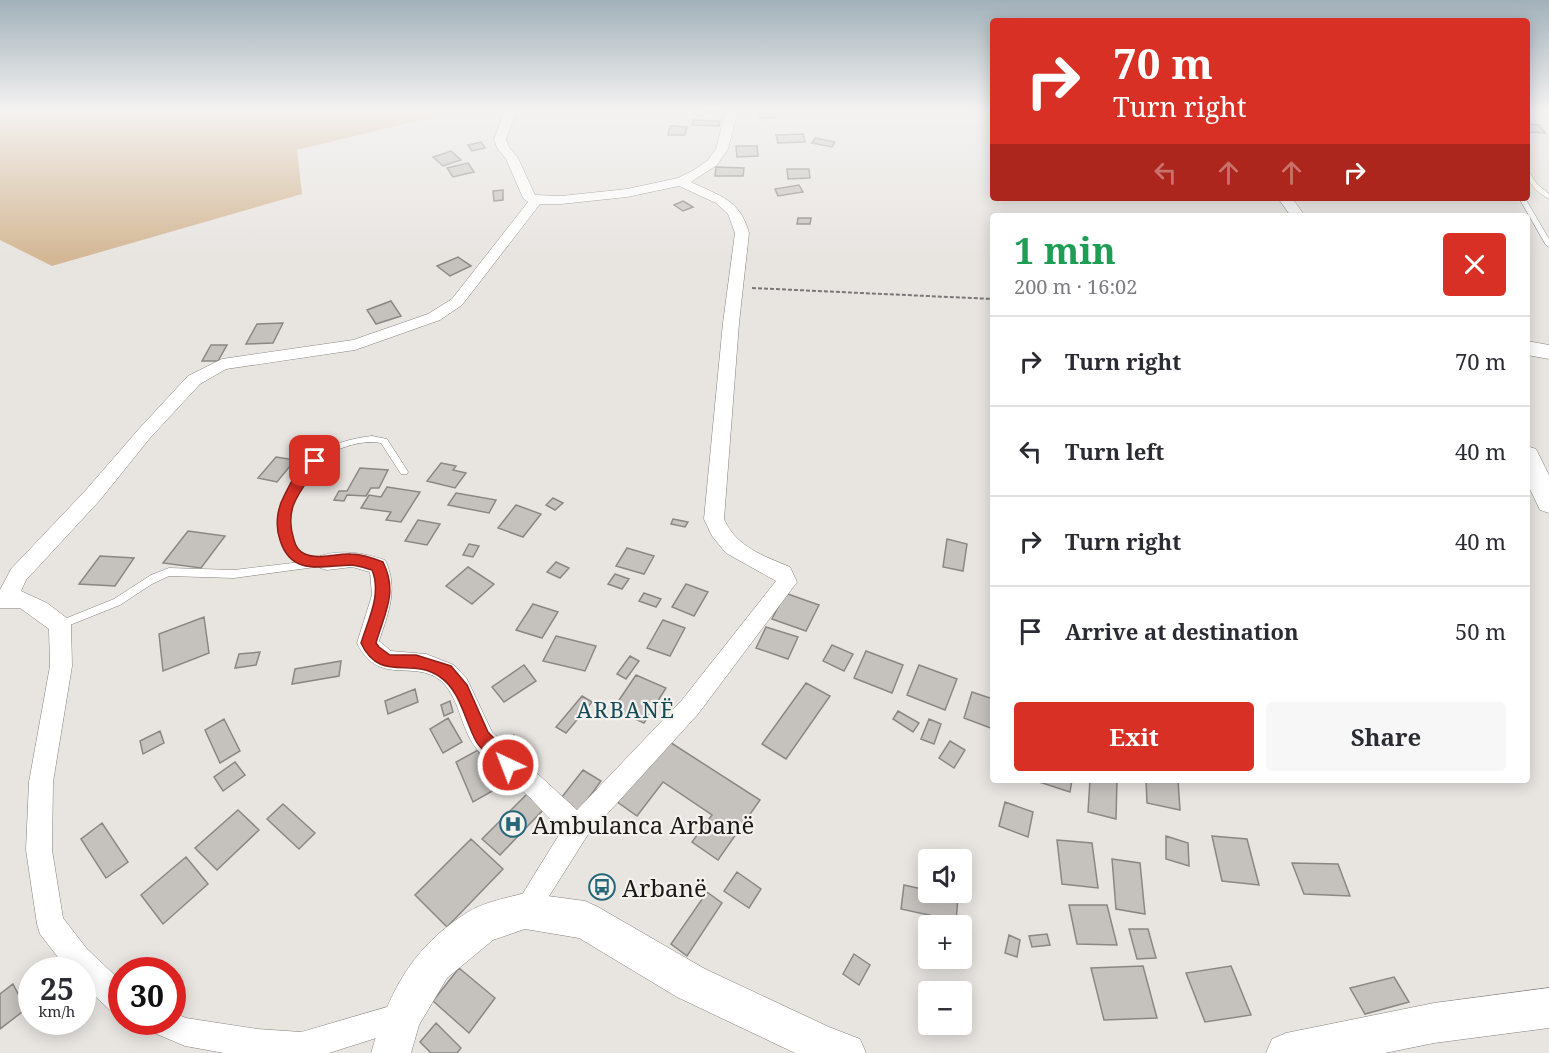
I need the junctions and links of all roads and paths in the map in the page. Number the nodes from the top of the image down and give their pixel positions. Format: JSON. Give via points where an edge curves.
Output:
{"nodes":[{"id":1,"x":513,"y":159,"type":"edge"},
{"id":2,"x":714,"y":159,"type":"edge"},
{"id":3,"x":1530,"y":178,"type":"edge"},
{"id":4,"x":683,"y":183,"type":"junction"},
{"id":5,"x":1549,"y":197,"type":"edge"},
{"id":6,"x":536,"y":200,"type":"junction"},
{"id":7,"x":1524,"y":201,"type":"edge"},
{"id":8,"x":1549,"y":245,"type":"edge"},
{"id":9,"x":735,"y":287,"type":"junction"},
{"id":10,"x":990,"y":299,"type":"edge"},
{"id":11,"x":1530,"y":349,"type":"edge"},
{"id":12,"x":1549,"y":352,"type":"edge"},
{"id":13,"x":1530,"y":461,"type":"edge"},
{"id":14,"x":404,"y":472,"type":"dead end"},
{"id":15,"x":1549,"y":502,"type":"edge"},
{"id":16,"x":327,"y":562,"type":"junction"},
{"id":17,"x":4,"y":598,"type":"edge"},
{"id":18,"x":60,"y":625,"type":"junction"},
{"id":19,"x":578,"y":827,"type":"junction"},
{"id":20,"x":525,"y":910,"type":"junction"},
{"id":21,"x":108,"y":989,"type":"edge"},
{"id":22,"x":1549,"y":1008,"type":"edge"},
{"id":23,"x":401,"y":1017,"type":"junction"},
{"id":24,"x":186,"y":1032,"type":"edge"},
{"id":25,"x":391,"y":1053,"type":"edge"},
{"id":26,"x":846,"y":1053,"type":"edge"},
{"id":27,"x":1286,"y":1053,"type":"edge"}],
"edges":[{"from":1,"to":6,"type":"street","via":[[530,198]]},
{"from":2,"to":4,"type":"street"},
{"from":3,"to":5,"type":"lane"},
{"from":4,"to":6,"type":"street","via":[[615,194]]},
{"from":4,"to":9,"type":"street","via":[[728,204],[740,220]]},
{"from":6,"to":17,"type":"street","via":[[457,302],[443,312],[355,345],[222,364],[194,380],[18,575]]},
{"from":7,"to":8,"type":"lane"},
{"from":9,"to":10,"type":"path"},
{"from":9,"to":19,"type":"street","via":[[714,519],[726,543],[783,573],[787,582],[690,707]]},
{"from":11,"to":12,"type":"main road"},
{"from":13,"to":15,"type":"main road"},
{"from":14,"to":16,"type":"lane","via":[[384,441],[372,437],[344,445],[321,458],[301,477],[288,501],[283,527],[289,549],[301,560]]},
{"from":16,"to":18,"type":"lane","via":[[234,574],[160,574],[117,602]]},
{"from":16,"to":19,"type":"street","via":[[352,559],[378,566],[384,582],[368,643],[374,652],[388,662],[416,662],[446,671],[461,690],[482,738]]},
{"from":17,"to":18,"type":"street","via":[[24,600]]},
{"from":18,"to":21,"type":"street","via":[[61,666],[41,794],[39,850],[50,924],[77,959]]},
{"from":19,"to":20,"type":"street"},
{"from":20,"to":23,"type":"main road","via":[[482,925],[433,964]]},
{"from":20,"to":26,"type":"main road","via":[[585,920],[691,982]]},
{"from":22,"to":27,"type":"main road","via":[[1434,1023]]},
{"from":23,"to":24,"type":"street","via":[[301,1047]]},
{"from":23,"to":25,"type":"main road"}]}
